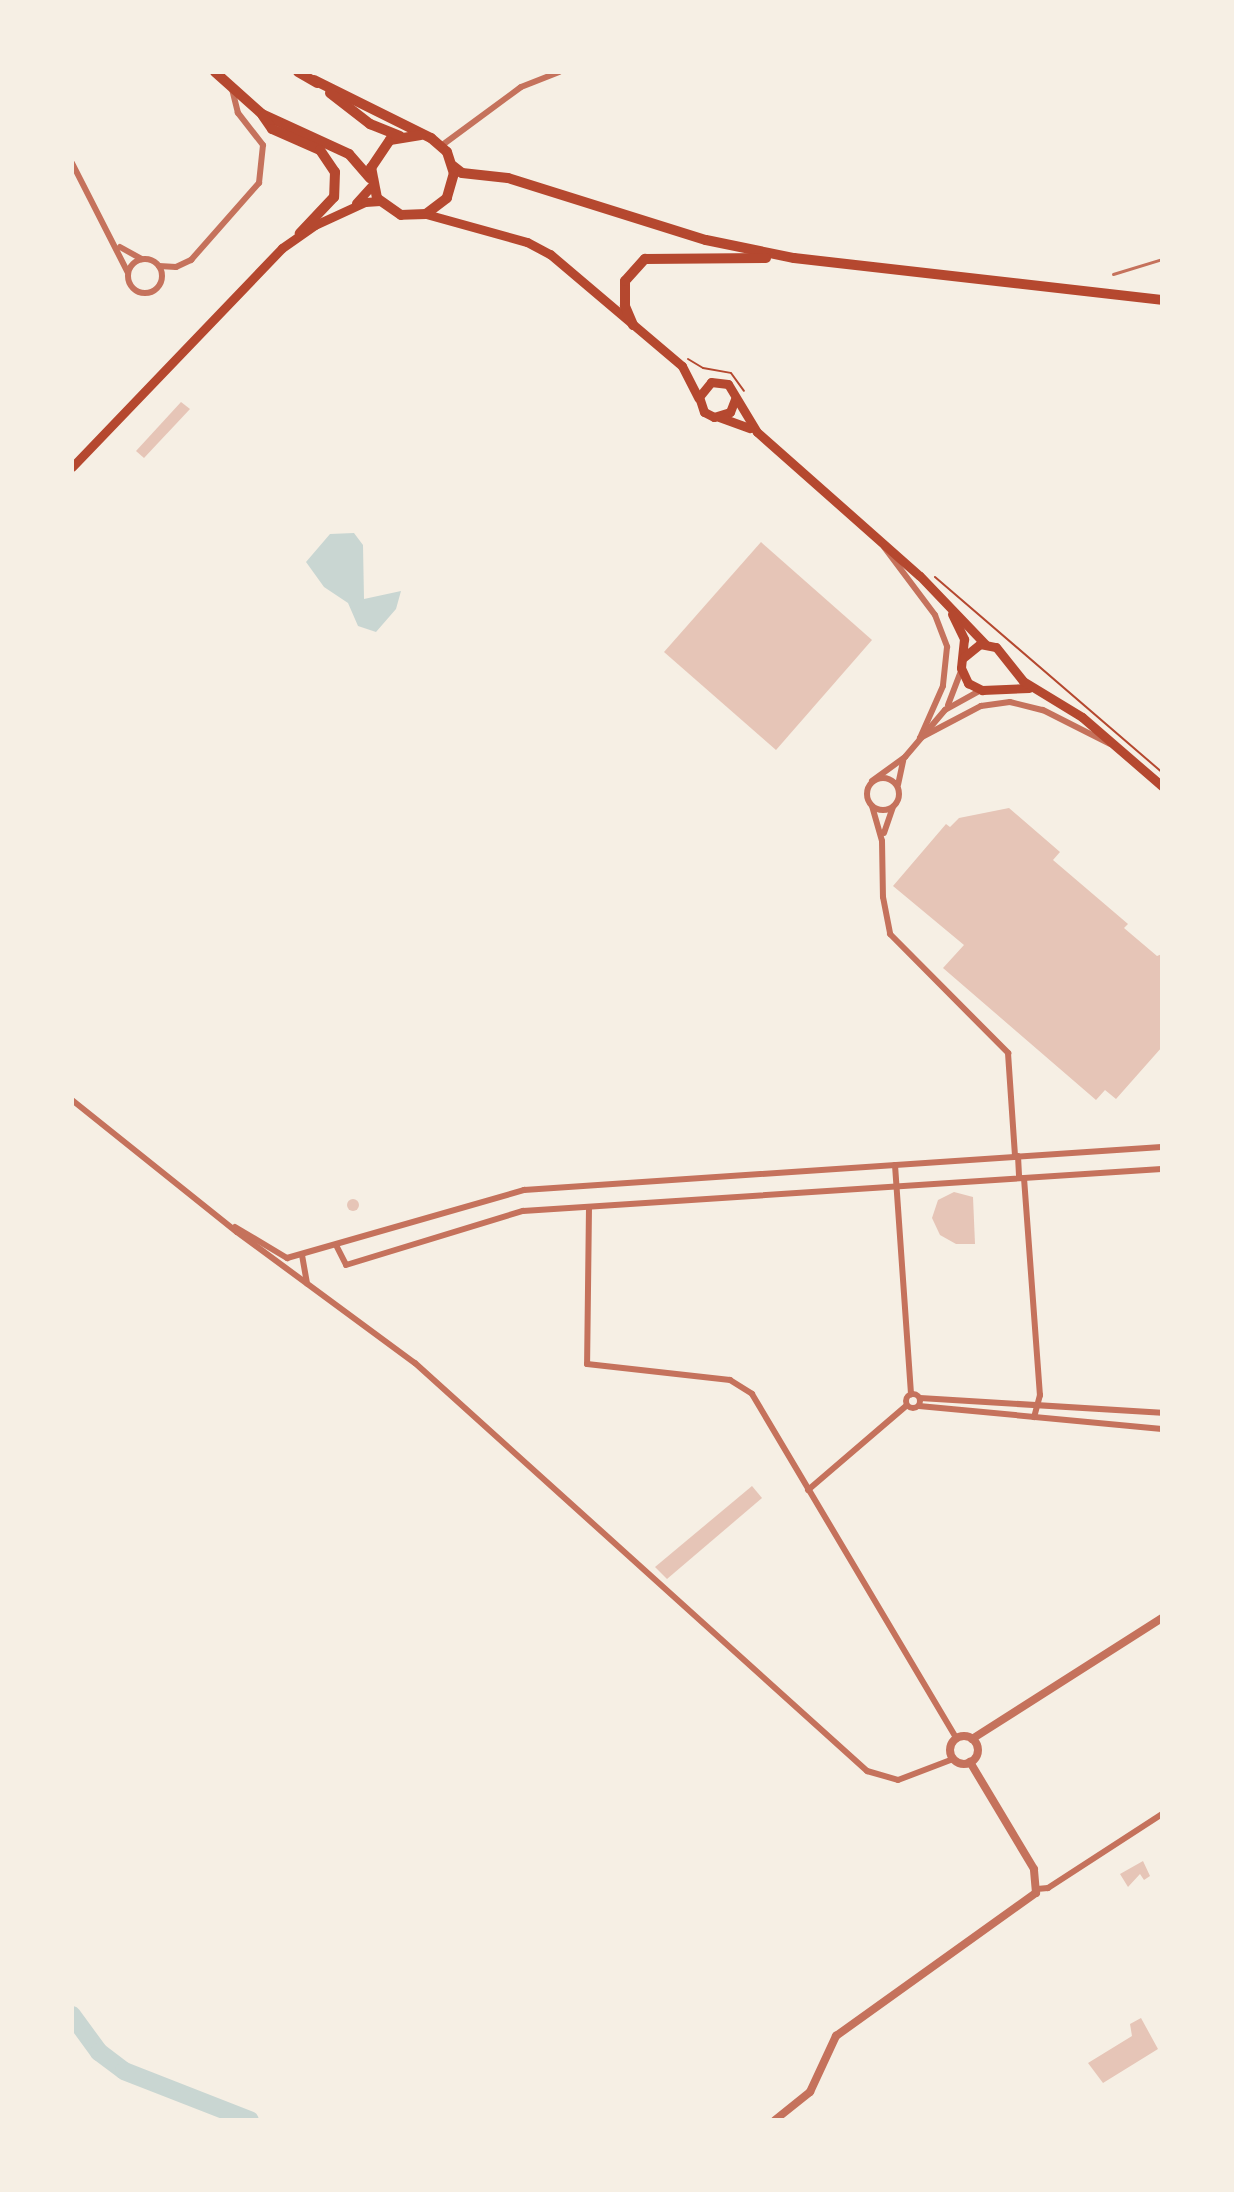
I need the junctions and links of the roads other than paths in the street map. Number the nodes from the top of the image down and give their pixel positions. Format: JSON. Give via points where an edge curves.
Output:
{"nodes":[{"id":1,"x":215,"y":72,"type":"edge"},
{"id":2,"x":298,"y":72,"type":"edge"},
{"id":3,"x":559,"y":72,"type":"edge"},
{"id":4,"x":313,"y":76,"type":"edge"},
{"id":5,"x":232,"y":89,"type":"junction"},
{"id":6,"x":262,"y":114,"type":"junction"},
{"id":7,"x":421,"y":135,"type":"junction"},
{"id":8,"x":400,"y":136,"type":"junction"},
{"id":9,"x":441,"y":146,"type":"junction"},
{"id":10,"x":72,"y":163,"type":"edge"},
{"id":11,"x":453,"y":166,"type":"junction"},
{"id":12,"x":482,"y":175,"type":"junction"},
{"id":13,"x":371,"y":182,"type":"junction"},
{"id":14,"x":452,"y":186,"type":"junction"},
{"id":15,"x":447,"y":198,"type":"junction"},
{"id":16,"x":380,"y":201,"type":"junction"},
{"id":17,"x":343,"y":212,"type":"junction"},
{"id":18,"x":426,"y":214,"type":"junction"},
{"id":19,"x":467,"y":227,"type":"junction"},
{"id":20,"x":300,"y":233,"type":"junction"},
{"id":21,"x":115,"y":242,"type":"junction"},
{"id":22,"x":794,"y":258,"type":"junction"},
{"id":23,"x":144,"y":259,"type":"junction"},
{"id":24,"x":1162,"y":259,"type":"edge"},
{"id":25,"x":159,"y":266,"type":"junction"},
{"id":26,"x":128,"y":273,"type":"junction"},
{"id":27,"x":1113,"y":274,"type":"dead end"},
{"id":28,"x":1162,"y":300,"type":"edge"},
{"id":29,"x":633,"y":325,"type":"junction"},
{"id":30,"x":685,"y":362,"type":"junction"},
{"id":31,"x":721,"y":381,"type":"junction"},
{"id":32,"x":741,"y":398,"type":"junction"},
{"id":33,"x":699,"y":399,"type":"junction"},
{"id":34,"x":718,"y":417,"type":"junction"},
{"id":35,"x":760,"y":434,"type":"junction"},
{"id":36,"x":72,"y":467,"type":"edge"},
{"id":37,"x":883,"y":542,"type":"junction"},
{"id":38,"x":947,"y":604,"type":"junction"},
{"id":39,"x":985,"y":644,"type":"junction"},
{"id":40,"x":964,"y":657,"type":"junction"},
{"id":41,"x":1007,"y":662,"type":"junction"},
{"id":42,"x":961,"y":668,"type":"junction"},
{"id":43,"x":988,"y":689,"type":"junction"},
{"id":44,"x":1037,"y":690,"type":"junction"},
{"id":45,"x":945,"y":710,"type":"junction"},
{"id":46,"x":920,"y":738,"type":"junction"},
{"id":47,"x":1116,"y":746,"type":"junction"},
{"id":48,"x":905,"y":757,"type":"junction"},
{"id":49,"x":872,"y":781,"type":"junction"},
{"id":50,"x":1162,"y":786,"type":"edge"},
{"id":51,"x":898,"y":788,"type":"junction"},
{"id":52,"x":895,"y":804,"type":"junction"},
{"id":53,"x":872,"y":806,"type":"junction"},
{"id":54,"x":882,"y":841,"type":"junction"},
{"id":55,"x":72,"y":1100,"type":"edge"},
{"id":56,"x":1162,"y":1147,"type":"edge"},
{"id":57,"x":1016,"y":1156,"type":"junction"},
{"id":58,"x":895,"y":1165,"type":"junction"},
{"id":59,"x":1162,"y":1169,"type":"edge"},
{"id":60,"x":1022,"y":1178,"type":"junction"},
{"id":61,"x":896,"y":1185,"type":"junction"},
{"id":62,"x":589,"y":1207,"type":"junction"},
{"id":63,"x":235,"y":1227,"type":"junction"},
{"id":64,"x":336,"y":1245,"type":"junction"},
{"id":65,"x":302,"y":1255,"type":"junction"},
{"id":66,"x":309,"y":1287,"type":"junction"},
{"id":67,"x":911,"y":1394,"type":"junction"},
{"id":68,"x":920,"y":1402,"type":"junction"},
{"id":69,"x":907,"y":1405,"type":"junction"},
{"id":70,"x":1038,"y":1405,"type":"junction"},
{"id":71,"x":1162,"y":1413,"type":"edge"},
{"id":72,"x":1034,"y":1417,"type":"junction"},
{"id":73,"x":1162,"y":1429,"type":"edge"},
{"id":74,"x":808,"y":1490,"type":"junction"},
{"id":75,"x":1162,"y":1618,"type":"edge"},
{"id":76,"x":956,"y":1738,"type":"junction"},
{"id":77,"x":972,"y":1739,"type":"junction"},
{"id":78,"x":953,"y":1759,"type":"junction"},
{"id":79,"x":970,"y":1762,"type":"junction"},
{"id":80,"x":1162,"y":1814,"type":"edge"},
{"id":81,"x":1037,"y":1889,"type":"junction"},
{"id":82,"x":775,"y":2120,"type":"edge"}],
"edges":[{"from":1,"to":5,"type":"main road"},
{"from":2,"to":4,"type":"main road"},
{"from":3,"to":9,"type":"street","via":[[512,93]]},
{"from":4,"to":7,"type":"main road"},
{"from":4,"to":8,"type":"main road","via":[[360,118]]},
{"from":5,"to":6,"type":"main road"},
{"from":5,"to":25,"type":"street","via":[[238,113],[263,145],[259,183],[191,260]]},
{"from":6,"to":13,"type":"main road","via":[[349,154]]},
{"from":6,"to":20,"type":"main road","via":[[272,129],[320,150],[335,172],[334,197]]},
{"from":7,"to":8,"type":"main road"},
{"from":7,"to":9,"type":"main road"},
{"from":8,"to":13,"type":"main road","via":[[378,152]]},
{"from":9,"to":11,"type":"main road"},
{"from":10,"to":21,"type":"street"},
{"from":11,"to":12,"type":"main road","via":[[462,173]]},
{"from":11,"to":14,"type":"main road"},
{"from":12,"to":14,"type":"main road"},
{"from":12,"to":22,"type":"main road","via":[[508,178],[706,240]]},
{"from":13,"to":16,"type":"main road"},
{"from":13,"to":17,"type":"main road"},
{"from":14,"to":15,"type":"main road"},
{"from":15,"to":18,"type":"main road"},
{"from":15,"to":19,"type":"main road","via":[[452,215]]},
{"from":16,"to":17,"type":"main road"},
{"from":16,"to":18,"type":"main road","via":[[401,215]]},
{"from":17,"to":20,"type":"main road"},
{"from":18,"to":19,"type":"main road"},
{"from":19,"to":29,"type":"main road","via":[[540,247]]},
{"from":20,"to":36,"type":"main road"},
{"from":21,"to":23,"type":"street","via":[[127,254]]},
{"from":21,"to":26,"type":"street"},
{"from":22,"to":28,"type":"main road"},
{"from":22,"to":29,"type":"main road","via":[[645,259],[629,271],[624,287]]},
{"from":23,"to":25,"type":"street"},
{"from":23,"to":26,"type":"street"},
{"from":24,"to":27,"type":"lane"},
{"from":25,"to":26,"type":"street","via":[[161,281],[150,292],[134,289]]},
{"from":29,"to":30,"type":"main road"},
{"from":30,"to":31,"type":"main road"},
{"from":30,"to":33,"type":"main road"},
{"from":31,"to":32,"type":"main road"},
{"from":31,"to":33,"type":"main road","via":[[705,385]]},
{"from":32,"to":34,"type":"main road"},
{"from":32,"to":35,"type":"main road"},
{"from":33,"to":34,"type":"main road","via":[[704,412]]},
{"from":34,"to":35,"type":"main road"},
{"from":35,"to":37,"type":"main road"},
{"from":37,"to":38,"type":"main road"},
{"from":37,"to":46,"type":"street","via":[[889,559],[935,615],[947,647],[943,686]]},
{"from":38,"to":39,"type":"main road"},
{"from":38,"to":40,"type":"main road","via":[[964,639]]},
{"from":39,"to":40,"type":"main road"},
{"from":39,"to":41,"type":"main road","via":[[996,647]]},
{"from":40,"to":42,"type":"main road"},
{"from":41,"to":43,"type":"main road","via":[[1003,680]]},
{"from":41,"to":44,"type":"main road"},
{"from":42,"to":43,"type":"main road","via":[[968,683]]},
{"from":42,"to":45,"type":"street"},
{"from":43,"to":44,"type":"main road"},
{"from":43,"to":45,"type":"street"},
{"from":44,"to":47,"type":"main road"},
{"from":45,"to":46,"type":"street"},
{"from":46,"to":47,"type":"street","via":[[981,706],[1010,702],[1043,710],[1094,740]]},
{"from":46,"to":48,"type":"street"},
{"from":47,"to":50,"type":"main road"},
{"from":48,"to":49,"type":"street"},
{"from":48,"to":51,"type":"street"},
{"from":49,"to":51,"type":"street","via":[[887,778]]},
{"from":49,"to":53,"type":"street","via":[[867,794]]},
{"from":51,"to":52,"type":"street"},
{"from":52,"to":53,"type":"street","via":[[886,809]]},
{"from":52,"to":54,"type":"street"},
{"from":53,"to":54,"type":"street"},
{"from":54,"to":57,"type":"street","via":[[883,897],[894,940],[1006,1048]]},
{"from":55,"to":63,"type":"street"},
{"from":56,"to":57,"type":"street"},
{"from":57,"to":58,"type":"street"},
{"from":57,"to":60,"type":"street"},
{"from":58,"to":61,"type":"street"},
{"from":58,"to":64,"type":"street","via":[[524,1190]]},
{"from":59,"to":60,"type":"street"},
{"from":60,"to":61,"type":"street"},
{"from":60,"to":70,"type":"street"},
{"from":61,"to":62,"type":"street"},
{"from":61,"to":67,"type":"street"},
{"from":62,"to":64,"type":"street","via":[[523,1211],[346,1265]]},
{"from":62,"to":74,"type":"street","via":[[587,1364],[737,1383],[752,1394]]},
{"from":63,"to":65,"type":"street","via":[[279,1256]]},
{"from":63,"to":66,"type":"street"},
{"from":64,"to":65,"type":"street"},
{"from":65,"to":66,"type":"street"},
{"from":66,"to":78,"type":"street","via":[[415,1363],[867,1771],[898,1780]]},
{"from":67,"to":68,"type":"street"},
{"from":67,"to":69,"type":"street"},
{"from":68,"to":69,"type":"street"},
{"from":68,"to":70,"type":"street"},
{"from":68,"to":72,"type":"street"},
{"from":69,"to":74,"type":"street"},
{"from":70,"to":71,"type":"street"},
{"from":70,"to":72,"type":"street"},
{"from":72,"to":73,"type":"street"},
{"from":74,"to":76,"type":"street"},
{"from":75,"to":77,"type":"street"},
{"from":76,"to":77,"type":"street"},
{"from":76,"to":78,"type":"street","via":[[950,1750]]},
{"from":77,"to":79,"type":"street","via":[[977,1751]]},
{"from":78,"to":79,"type":"street"},
{"from":79,"to":81,"type":"street","via":[[1034,1869]]},
{"from":80,"to":81,"type":"street","via":[[1048,1888]]},
{"from":81,"to":82,"type":"street","via":[[1025,1904],[836,2036],[827,2045],[810,2092]]}]}
